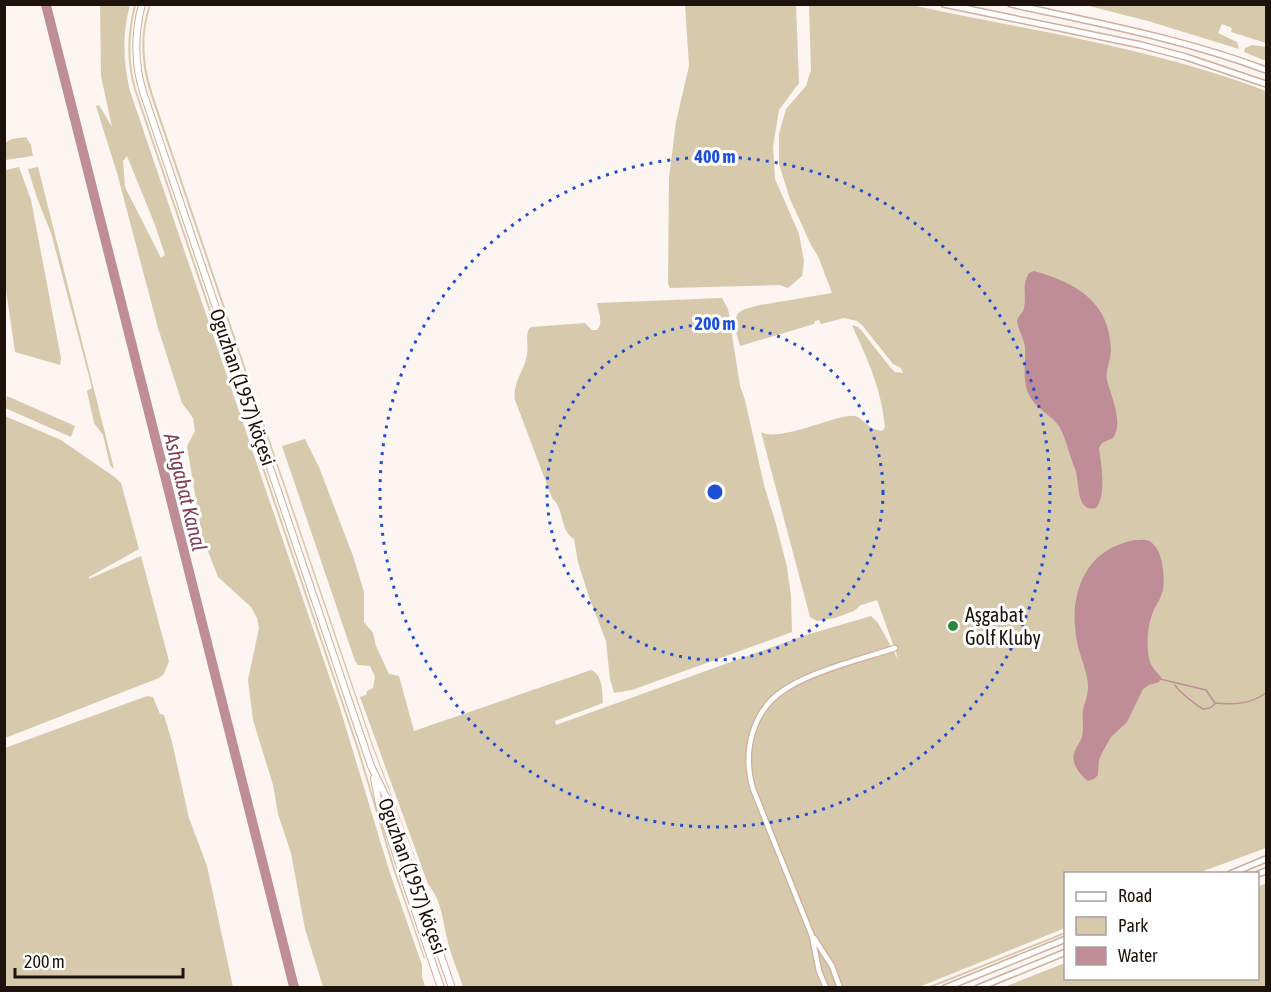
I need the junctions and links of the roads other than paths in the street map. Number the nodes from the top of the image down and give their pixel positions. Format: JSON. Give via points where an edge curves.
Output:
{"nodes":[{"id":1,"x":142,"y":4,"type":"edge"},
{"id":2,"x":944,"y":4,"type":"edge"},
{"id":3,"x":1011,"y":4,"type":"edge"},
{"id":4,"x":1266,"y":70,"type":"edge"},
{"id":5,"x":1266,"y":84,"type":"edge"},
{"id":6,"x":895,"y":648,"type":"dead end"},
{"id":7,"x":371,"y":766,"type":"junction"},
{"id":8,"x":1266,"y":859,"type":"edge"},
{"id":9,"x":1233,"y":872,"type":"edge"},
{"id":10,"x":812,"y":936,"type":"junction"},
{"id":11,"x":1064,"y":939,"type":"edge"},
{"id":12,"x":1064,"y":952,"type":"edge"},
{"id":13,"x":441,"y":987,"type":"edge"},
{"id":14,"x":452,"y":987,"type":"edge"},
{"id":15,"x":826,"y":987,"type":"edge"},
{"id":16,"x":840,"y":987,"type":"edge"},
{"id":17,"x":945,"y":987,"type":"edge"},
{"id":18,"x":978,"y":987,"type":"edge"}],
"edges":[{"from":1,"to":7,"type":"main road","name":"Oguzhan (1957) köçesi","via":[[136,47],[141,86]]},
{"from":2,"to":5,"type":"street","via":[[1141,45]]},
{"from":3,"to":4,"type":"street","via":[[1159,37]]},
{"from":6,"to":10,"type":"street","via":[[787,687],[768,704],[752,734],[748,760],[753,789]]},
{"from":7,"to":13,"type":"main road","name":"Oguzhan (1957) köçesi","via":[[379,804]]},
{"from":7,"to":14,"type":"main road","name":"Oguzhan (1957) köçesi","via":[[388,801]]},
{"from":8,"to":9,"type":"street"},
{"from":10,"to":15,"type":"street"},
{"from":10,"to":16,"type":"street","via":[[832,966]]},
{"from":11,"to":17,"type":"street"},
{"from":12,"to":18,"type":"street"}]}
